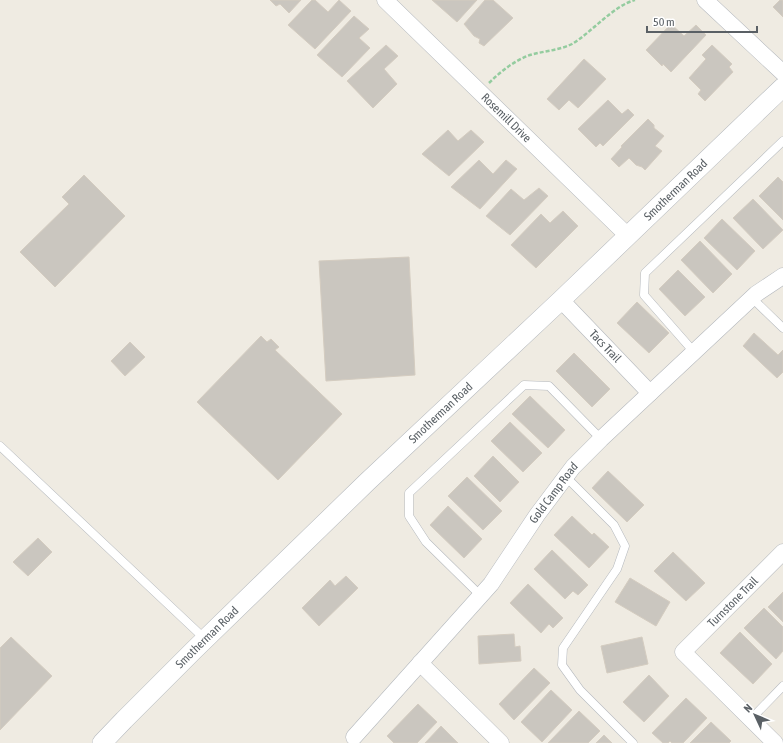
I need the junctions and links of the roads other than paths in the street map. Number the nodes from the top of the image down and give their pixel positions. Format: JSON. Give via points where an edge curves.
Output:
{"nodes":[{"id":1,"x":385,"y":0,"type":"edge"},
{"id":2,"x":705,"y":0,"type":"edge"},
{"id":3,"x":783,"y":73,"type":"edge"},
{"id":4,"x":783,"y":87,"type":"edge"},
{"id":5,"x":783,"y":141,"type":"edge"},
{"id":6,"x":628,"y":236,"type":"junction"},
{"id":7,"x":783,"y":276,"type":"edge"},
{"id":8,"x":752,"y":298,"type":"junction"},
{"id":9,"x":561,"y":300,"type":"junction"},
{"id":10,"x":783,"y":328,"type":"edge"},
{"id":11,"x":694,"y":352,"type":"junction"},
{"id":12,"x":650,"y":393,"type":"junction"},
{"id":13,"x":601,"y":439,"type":"junction"},
{"id":14,"x":0,"y":446,"type":"edge"},
{"id":15,"x":565,"y":476,"type":"junction"},
{"id":16,"x":783,"y":552,"type":"edge"},
{"id":17,"x":481,"y":596,"type":"junction"},
{"id":18,"x":205,"y":639,"type":"junction"},
{"id":19,"x":420,"y":663,"type":"junction"},
{"id":20,"x":783,"y":686,"type":"edge"},
{"id":21,"x":751,"y":719,"type":"junction"},
{"id":22,"x":357,"y":740,"type":"edge"},
{"id":23,"x":102,"y":743,"type":"edge"},
{"id":24,"x":501,"y":743,"type":"edge"},
{"id":25,"x":633,"y":743,"type":"edge"},
{"id":26,"x":775,"y":743,"type":"edge"}],
"edges":[{"from":1,"to":6,"type":"street","name":"Rosemill Drive"},
{"from":2,"to":3,"type":"street"},
{"from":4,"to":6,"type":"street","name":"Smotherman Road"},
{"from":5,"to":11,"type":"lane","via":[[645,273],[644,295]]},
{"from":6,"to":9,"type":"street","name":"Smotherman Road"},
{"from":7,"to":8,"type":"street","name":"Gold Camp Road"},
{"from":8,"to":10,"type":"lane"},
{"from":8,"to":11,"type":"street","name":"Gold Camp Road"},
{"from":9,"to":12,"type":"street","name":"Tacs Trail"},
{"from":9,"to":18,"type":"street","name":"Smotherman Road"},
{"from":11,"to":12,"type":"street","name":"Gold Camp Road"},
{"from":12,"to":13,"type":"street","name":"Gold Camp Road"},
{"from":13,"to":15,"type":"street","name":"Gold Camp Road"},
{"from":13,"to":17,"type":"lane","via":[[549,386],[524,385],[410,493],[408,516],[426,542]]},
{"from":14,"to":18,"type":"lane"},
{"from":15,"to":17,"type":"street","name":"Gold Camp Road"},
{"from":15,"to":25,"type":"lane","via":[[614,525],[625,546],[617,570],[563,648],[562,665],[580,690]]},
{"from":16,"to":21,"type":"street","name":"Turnstone Trail","via":[[683,652]]},
{"from":17,"to":19,"type":"street","name":"Gold Camp Road"},
{"from":18,"to":23,"type":"street","name":"Smotherman Road"},
{"from":19,"to":22,"type":"street","name":"Gold Camp Road"},
{"from":19,"to":24,"type":"street"},
{"from":20,"to":21,"type":"lane"},
{"from":21,"to":26,"type":"street"}]}
